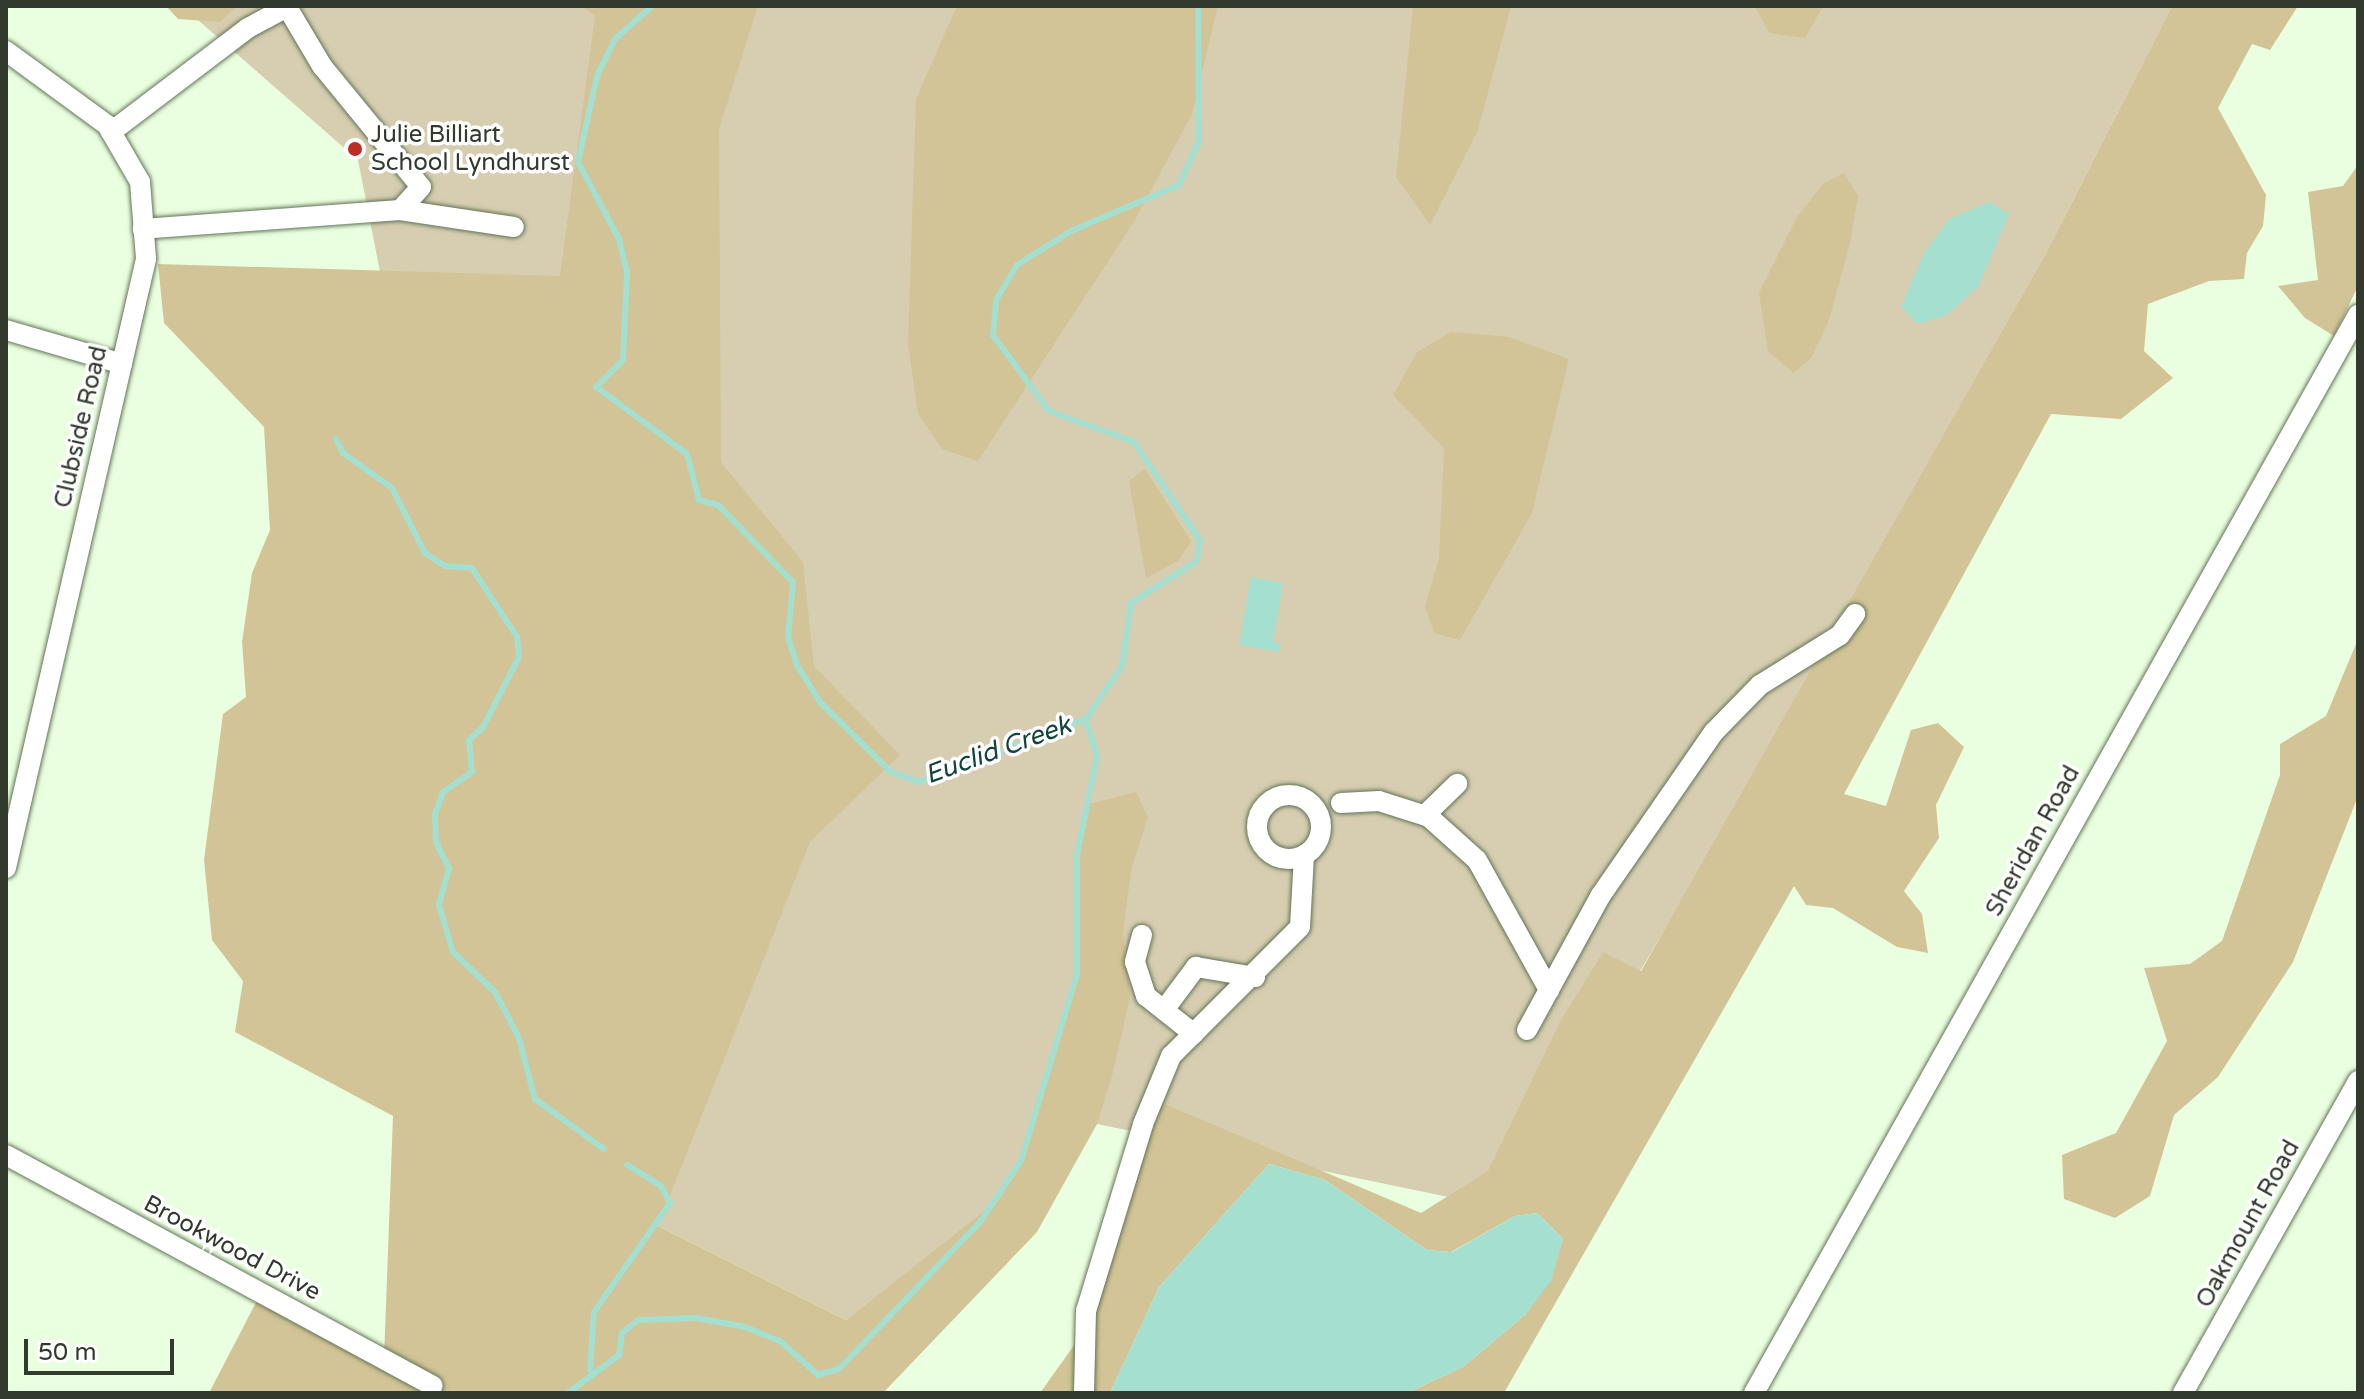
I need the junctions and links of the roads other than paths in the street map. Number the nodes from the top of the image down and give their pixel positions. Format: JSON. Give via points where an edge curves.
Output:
{"nodes":[{"id":1,"x":6,"y":51,"type":"edge"},
{"id":2,"x":111,"y":132,"type":"junction"},
{"id":3,"x":400,"y":210,"type":"junction"},
{"id":4,"x":514,"y":227,"type":"dead end"},
{"id":5,"x":143,"y":229,"type":"junction"},
{"id":6,"x":2358,"y":315,"type":"edge"},
{"id":7,"x":6,"y":330,"type":"edge"},
{"id":8,"x":122,"y":364,"type":"junction"},
{"id":9,"x":1855,"y":614,"type":"dead end"},
{"id":10,"x":1457,"y":784,"type":"dead end"},
{"id":11,"x":1341,"y":803,"type":"dead end"},
{"id":12,"x":1425,"y":815,"type":"junction"},
{"id":13,"x":12,"y":819,"type":"edge"},
{"id":14,"x":1304,"y":855,"type":"dead end"},
{"id":15,"x":6,"y":868,"type":"edge"},
{"id":16,"x":1142,"y":935,"type":"dead end"},
{"id":17,"x":1255,"y":977,"type":"junction"},
{"id":18,"x":1549,"y":990,"type":"junction"},
{"id":19,"x":1164,"y":1010,"type":"junction"},
{"id":20,"x":1527,"y":1030,"type":"dead end"},
{"id":21,"x":1194,"y":1034,"type":"junction"},
{"id":22,"x":2357,"y":1084,"type":"edge"},
{"id":23,"x":6,"y":1155,"type":"edge"},
{"id":24,"x":433,"y":1386,"type":"dead end"},
{"id":25,"x":1084,"y":1393,"type":"edge"},
{"id":26,"x":1754,"y":1393,"type":"edge"},
{"id":27,"x":2183,"y":1393,"type":"edge"}],
"edges":[{"from":1,"to":2,"type":"street","name":"Clubside Road"},
{"from":2,"to":3,"type":"street","via":[[248,28],[287,7],[322,66],[421,187]]},
{"from":2,"to":5,"type":"street","name":"Clubside Road","via":[[140,182]]},
{"from":3,"to":4,"type":"street","via":[[442,222]]},
{"from":3,"to":5,"type":"street"},
{"from":5,"to":8,"type":"street","name":"Clubside Road","via":[[146,259]]},
{"from":6,"to":26,"type":"street","name":"Sheridan Road"},
{"from":7,"to":8,"type":"street"},
{"from":8,"to":13,"type":"street","name":"Clubside Road"},
{"from":9,"to":18,"type":"street","via":[[1840,635],[1748,695],[1714,732],[1601,895]]},
{"from":10,"to":12,"type":"street"},
{"from":11,"to":12,"type":"street","via":[[1379,801]]},
{"from":12,"to":18,"type":"street","via":[[1477,860]]},
{"from":13,"to":15,"type":"street","name":"Clubside Road"},
{"from":14,"to":17,"type":"street","via":[[1300,927]]},
{"from":16,"to":19,"type":"street","via":[[1137,978]]},
{"from":17,"to":19,"type":"street","via":[[1196,967]]},
{"from":17,"to":21,"type":"street"},
{"from":18,"to":20,"type":"street"},
{"from":19,"to":21,"type":"street"},
{"from":21,"to":25,"type":"street","via":[[1171,1056],[1134,1153],[1086,1311]]},
{"from":22,"to":27,"type":"street","name":"Oakmount Road"},
{"from":23,"to":24,"type":"street","name":"Brookwood Drive"}]}
